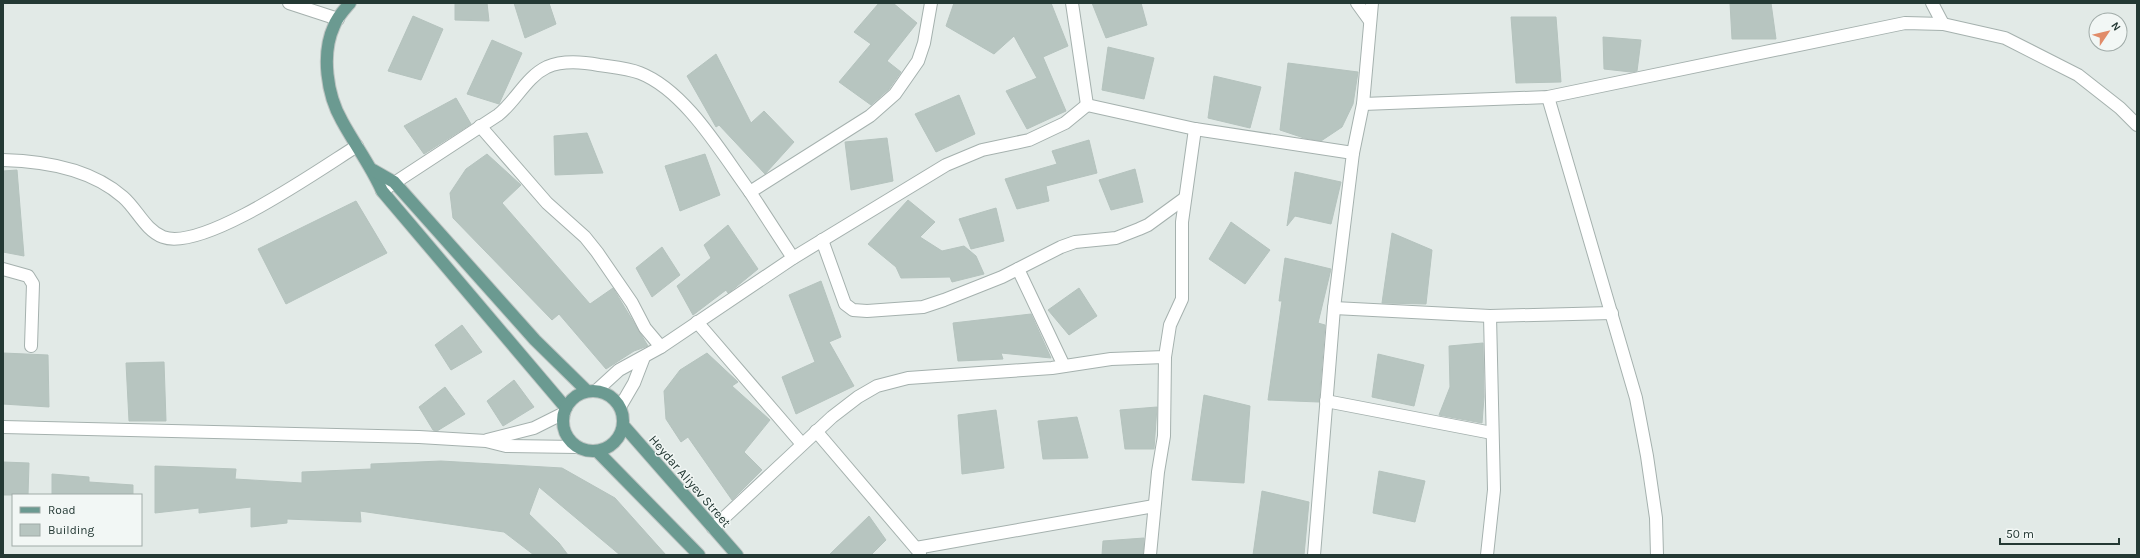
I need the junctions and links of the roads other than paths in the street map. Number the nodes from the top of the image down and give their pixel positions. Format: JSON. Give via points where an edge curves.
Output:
{"nodes":[{"id":1,"x":289,"y":3,"type":"edge"},
{"id":2,"x":350,"y":3,"type":"edge"},
{"id":3,"x":931,"y":3,"type":"edge"},
{"id":4,"x":1072,"y":3,"type":"edge"},
{"id":5,"x":1357,"y":3,"type":"edge"},
{"id":6,"x":1372,"y":3,"type":"edge"},
{"id":7,"x":1932,"y":3,"type":"edge"},
{"id":8,"x":338,"y":19,"type":"junction"},
{"id":9,"x":1370,"y":21,"type":"junction"},
{"id":10,"x":1943,"y":24,"type":"junction"},
{"id":11,"x":1548,"y":97,"type":"junction"},
{"id":12,"x":1363,"y":104,"type":"junction"},
{"id":13,"x":1087,"y":105,"type":"junction"},
{"id":14,"x":480,"y":126,"type":"junction"},
{"id":15,"x":2137,"y":126,"type":"edge"},
{"id":16,"x":1195,"y":129,"type":"junction"},
{"id":17,"x":357,"y":146,"type":"junction"},
{"id":18,"x":1353,"y":153,"type":"junction"},
{"id":19,"x":3,"y":160,"type":"edge"},
{"id":20,"x":373,"y":170,"type":"junction"},
{"id":21,"x":394,"y":182,"type":"junction"},
{"id":22,"x":382,"y":191,"type":"junction"},
{"id":23,"x":750,"y":192,"type":"junction"},
{"id":24,"x":1185,"y":198,"type":"junction"},
{"id":25,"x":822,"y":240,"type":"junction"},
{"id":26,"x":793,"y":258,"type":"junction"},
{"id":27,"x":3,"y":269,"type":"edge"},
{"id":28,"x":1018,"y":269,"type":"junction"},
{"id":29,"x":1334,"y":308,"type":"junction"},
{"id":30,"x":1612,"y":313,"type":"junction"},
{"id":31,"x":1490,"y":316,"type":"junction"},
{"id":32,"x":697,"y":322,"type":"junction"},
{"id":33,"x":31,"y":346,"type":"dead end"},
{"id":34,"x":661,"y":347,"type":"junction"},
{"id":35,"x":644,"y":357,"type":"junction"},
{"id":36,"x":1165,"y":358,"type":"junction"},
{"id":37,"x":1064,"y":366,"type":"junction"},
{"id":38,"x":591,"y":391,"type":"junction"},
{"id":39,"x":1326,"y":401,"type":"junction"},
{"id":40,"x":620,"y":407,"type":"junction"},
{"id":41,"x":565,"y":410,"type":"junction"},
{"id":42,"x":623,"y":425,"type":"junction"},
{"id":43,"x":3,"y":427,"type":"edge"},
{"id":44,"x":816,"y":431,"type":"junction"},
{"id":45,"x":1492,"y":433,"type":"junction"},
{"id":46,"x":486,"y":441,"type":"junction"},
{"id":47,"x":802,"y":444,"type":"junction"},
{"id":48,"x":577,"y":447,"type":"junction"},
{"id":49,"x":597,"y":451,"type":"junction"},
{"id":50,"x":1154,"y":506,"type":"junction"},
{"id":51,"x":713,"y":528,"type":"junction"},
{"id":52,"x":919,"y":552,"type":"edge"},
{"id":53,"x":699,"y":555,"type":"edge"},
{"id":54,"x":737,"y":555,"type":"edge"},
{"id":55,"x":1150,"y":555,"type":"edge"},
{"id":56,"x":1314,"y":555,"type":"edge"},
{"id":57,"x":1487,"y":555,"type":"edge"},
{"id":58,"x":1657,"y":555,"type":"edge"}],
"edges":[{"from":1,"to":8,"type":"street"},
{"from":2,"to":8,"type":"main road"},
{"from":3,"to":23,"type":"street","via":[[918,61],[895,94],[870,116]]},
{"from":4,"to":13,"type":"street"},
{"from":5,"to":9,"type":"street"},
{"from":6,"to":9,"type":"street"},
{"from":7,"to":10,"type":"street"},
{"from":8,"to":17,"type":"main road","via":[[329,41],[328,74],[332,96],[341,120]]},
{"from":9,"to":12,"type":"street"},
{"from":10,"to":11,"type":"street","via":[[1905,23]]},
{"from":10,"to":15,"type":"street","via":[[2005,38],[2072,72],[2120,108]]},
{"from":11,"to":12,"type":"street"},
{"from":11,"to":30,"type":"street"},
{"from":12,"to":18,"type":"street"},
{"from":13,"to":16,"type":"street"},
{"from":13,"to":25,"type":"street","via":[[1065,123],[1029,140],[982,150],[946,165]]},
{"from":14,"to":21,"type":"street"},
{"from":14,"to":23,"type":"street","via":[[510,106],[527,82],[549,67],[570,62],[640,73],[662,85],[688,108]]},
{"from":14,"to":34,"type":"street","via":[[547,203],[585,237],[632,303],[645,328]]},
{"from":16,"to":18,"type":"street"},
{"from":16,"to":24,"type":"street"},
{"from":17,"to":19,"type":"street","via":[[241,217],[191,237],[176,240],[151,231],[122,197],[82,173],[61,167]]},
{"from":17,"to":20,"type":"main road"},
{"from":18,"to":29,"type":"street"},
{"from":20,"to":21,"type":"main road"},
{"from":20,"to":22,"type":"main road"},
{"from":21,"to":22,"type":"street"},
{"from":21,"to":38,"type":"main road","via":[[535,340]]},
{"from":22,"to":41,"type":"main road"},
{"from":23,"to":26,"type":"street"},
{"from":24,"to":28,"type":"street","via":[[1139,230],[1116,238],[1075,242]]},
{"from":24,"to":36,"type":"street","via":[[1182,222],[1182,298],[1170,325]]},
{"from":25,"to":26,"type":"street"},
{"from":25,"to":28,"type":"street","via":[[844,304],[853,310],[923,307],[972,290]]},
{"from":26,"to":32,"type":"street"},
{"from":27,"to":33,"type":"street","via":[[28,276],[33,284]]},
{"from":28,"to":37,"type":"street"},
{"from":29,"to":31,"type":"street"},
{"from":29,"to":39,"type":"street"},
{"from":30,"to":31,"type":"street"},
{"from":30,"to":58,"type":"street","via":[[1636,398],[1647,456],[1656,518]]},
{"from":31,"to":45,"type":"street"},
{"from":32,"to":34,"type":"street"},
{"from":32,"to":47,"type":"street"},
{"from":34,"to":35,"type":"street"},
{"from":35,"to":38,"type":"street","via":[[624,366]]},
{"from":35,"to":40,"type":"street","via":[[634,383]]},
{"from":36,"to":37,"type":"street","via":[[1111,359]]},
{"from":36,"to":50,"type":"street","via":[[1164,436]]},
{"from":37,"to":44,"type":"street","via":[[908,378],[892,382],[877,386],[858,397]]},
{"from":38,"to":40,"type":"main road","via":[[607,394]]},
{"from":38,"to":41,"type":"main road","via":[[575,396]]},
{"from":39,"to":45,"type":"street"},
{"from":39,"to":56,"type":"street"},
{"from":40,"to":42,"type":"main road"},
{"from":41,"to":46,"type":"street","via":[[534,428]]},
{"from":41,"to":48,"type":"main road","via":[[565,432]]},
{"from":42,"to":49,"type":"main road","via":[[617,439],[605,449]]},
{"from":42,"to":51,"type":"main road","name":"Heydar Aliyev Street"},
{"from":43,"to":46,"type":"street"},
{"from":44,"to":47,"type":"street"},
{"from":44,"to":52,"type":"street"},
{"from":45,"to":57,"type":"street","via":[[1494,490]]},
{"from":46,"to":48,"type":"street","via":[[506,446]]},
{"from":47,"to":51,"type":"street"},
{"from":48,"to":49,"type":"main road"},
{"from":49,"to":53,"type":"main road"},
{"from":50,"to":52,"type":"street"},
{"from":50,"to":55,"type":"street"},
{"from":51,"to":54,"type":"main road","name":"Heydar Aliyev Street"}]}
